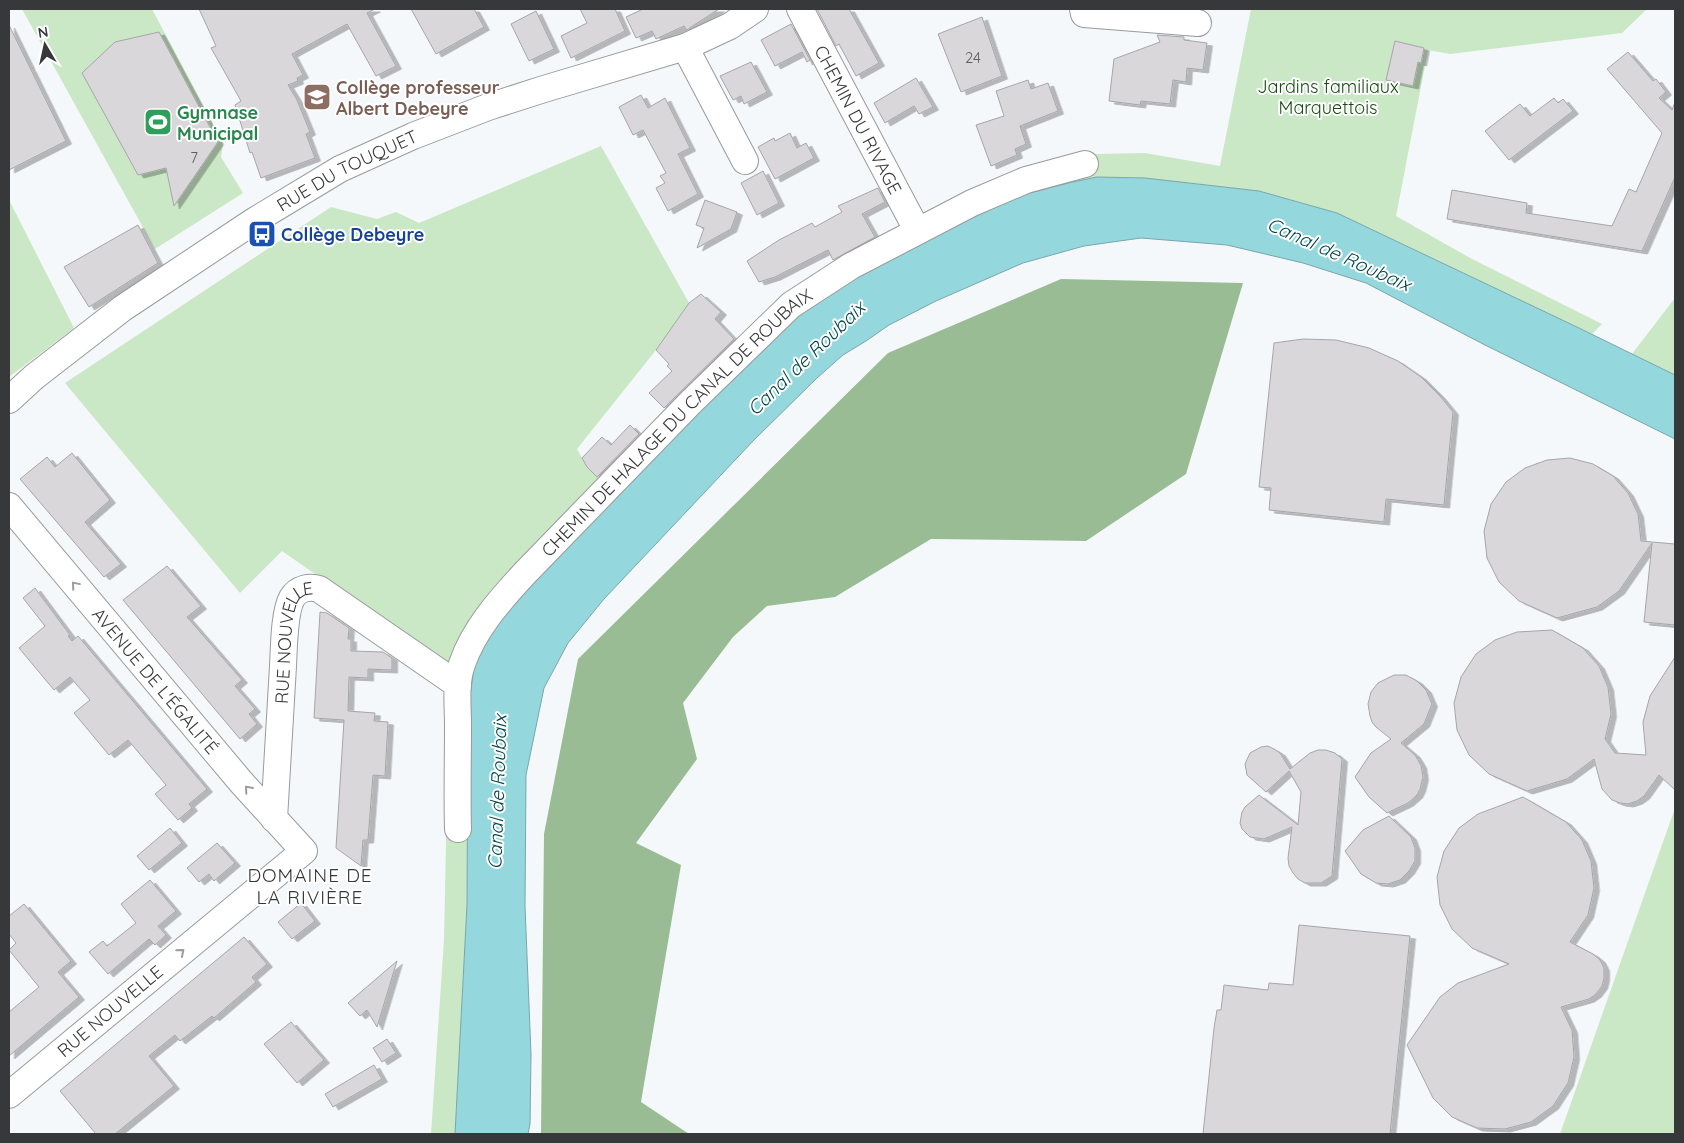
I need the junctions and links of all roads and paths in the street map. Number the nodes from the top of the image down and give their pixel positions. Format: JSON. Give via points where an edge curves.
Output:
{"nodes":[{"id":1,"x":755,"y":9,"type":"edge"},
{"id":2,"x":800,"y":9,"type":"edge"},
{"id":3,"x":1083,"y":9,"type":"edge"},
{"id":4,"x":1198,"y":23,"type":"dead end"},
{"id":5,"x":686,"y":47,"type":"junction"},
{"id":6,"x":745,"y":161,"type":"dead end"},
{"id":7,"x":1084,"y":164,"type":"dead end"},
{"id":8,"x":917,"y":230,"type":"junction"},
{"id":9,"x":9,"y":400,"type":"edge"},
{"id":10,"x":9,"y":506,"type":"edge"},
{"id":11,"x":458,"y":685,"type":"junction"},
{"id":12,"x":274,"y":819,"type":"junction"},
{"id":13,"x":458,"y":829,"type":"dead end"},
{"id":14,"x":304,"y":851,"type":"joint"},
{"id":15,"x":9,"y":1095,"type":"edge"}],
"edges":[{"from":1,"to":5,"type":"street","name":"RUE DU TOUQUET","via":[[730,26]]},
{"from":2,"to":8,"type":"street","name":"CHEMIN DU RIVAGE"},
{"from":3,"to":4,"type":"street","via":[[1084,14]]},
{"from":5,"to":6,"type":"street"},
{"from":5,"to":9,"type":"street","name":"RUE DU TOUQUET","via":[[488,107],[340,169],[128,304]]},
{"from":7,"to":8,"type":"street","name":"CHEMIN DE HALAGE DU CANAL DE ROUBAIX","via":[[1026,180]]},
{"from":8,"to":11,"type":"street","name":"CHEMIN DE HALAGE DU CANAL DE ROUBAIX","via":[[791,305],[690,403],[508,591],[465,657]]},
{"from":12,"to":10,"type":"street","name":"AVENUE DE L'ÉGALITÉ","one_way":true},
{"from":11,"to":12,"type":"street","name":"RUE NOUVELLE","via":[[319,589],[311,587],[296,593],[291,601],[286,633]]},
{"from":11,"to":13,"type":"street","name":"CHEMIN DE HALAGE DU CANAL DE ROUBAIX"},
{"from":12,"to":14,"type":"street","name":"AVENUE DE L'ÉGALITÉ"},
{"from":15,"to":14,"type":"street","name":"RUE NOUVELLE","one_way":true}]}
